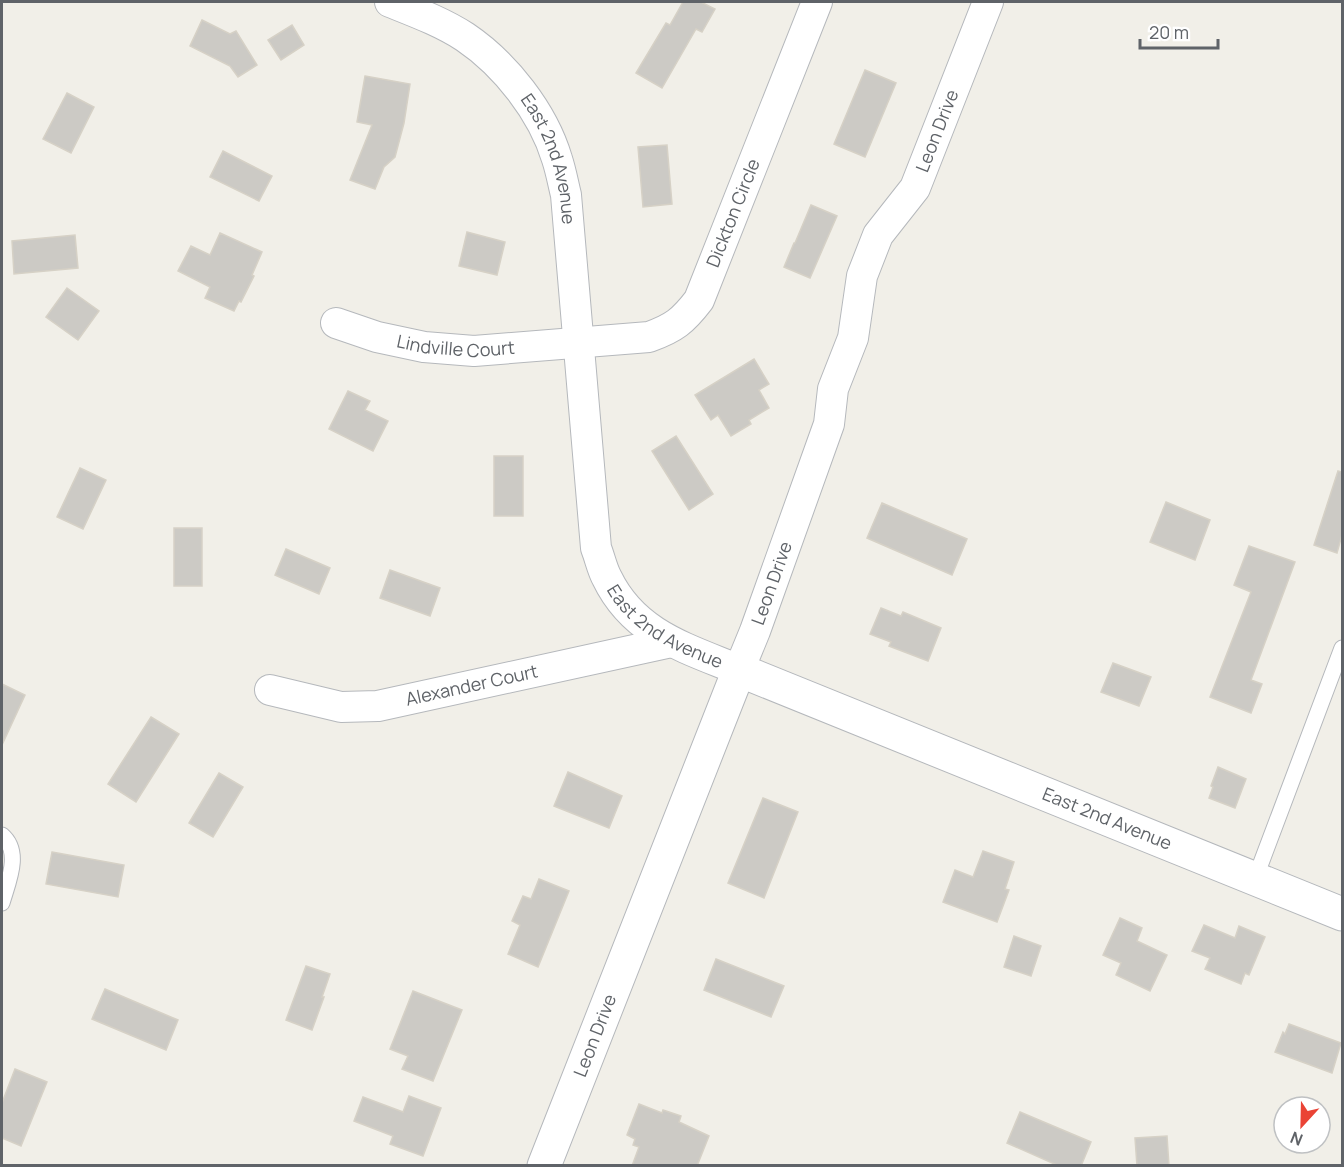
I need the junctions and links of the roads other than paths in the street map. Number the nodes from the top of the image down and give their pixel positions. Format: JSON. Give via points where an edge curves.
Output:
{"nodes":[{"id":1,"x":390,"y":2,"type":"edge"},
{"id":2,"x":817,"y":2,"type":"edge"},
{"id":3,"x":988,"y":2,"type":"edge"},
{"id":4,"x":336,"y":323,"type":"dead end"},
{"id":5,"x":579,"y":344,"type":"junction"},
{"id":6,"x":671,"y":642,"type":"junction"},
{"id":7,"x":1342,"y":648,"type":"edge"},
{"id":8,"x":739,"y":670,"type":"junction"},
{"id":9,"x":270,"y":690,"type":"dead end"},
{"id":10,"x":2,"y":835,"type":"edge"},
{"id":11,"x":1255,"y":879,"type":"junction"},
{"id":12,"x":2,"y":903,"type":"edge"},
{"id":13,"x":1342,"y":914,"type":"edge"},
{"id":14,"x":544,"y":1166,"type":"edge"}],
"edges":[{"from":1,"to":5,"type":"street","name":"East 2nd Avenue","via":[[465,37],[496,62],[541,122],[557,157],[566,195]]},
{"from":2,"to":5,"type":"street","name":"Dickton Circle","via":[[699,300],[685,318],[649,338]]},
{"from":3,"to":8,"type":"street","name":"Leon Drive","via":[[915,188],[878,235],[862,276],[853,338],[833,389],[829,424]]},
{"from":4,"to":5,"type":"street","name":"Lindville Court","via":[[424,347],[474,351]]},
{"from":5,"to":6,"type":"street","name":"East 2nd Avenue","via":[[596,548],[607,578],[623,604],[647,628]]},
{"from":6,"to":8,"type":"street","name":"East 2nd Avenue"},
{"from":6,"to":9,"type":"street","name":"Alexander Court","via":[[378,706],[341,707]]},
{"from":7,"to":11,"type":"lane"},
{"from":8,"to":11,"type":"street","name":"East 2nd Avenue"},
{"from":8,"to":14,"type":"street","name":"Leon Drive"},
{"from":10,"to":12,"type":"lane","via":[[12,849],[13,860]]},
{"from":11,"to":13,"type":"street","name":"East 2nd Avenue"}]}
